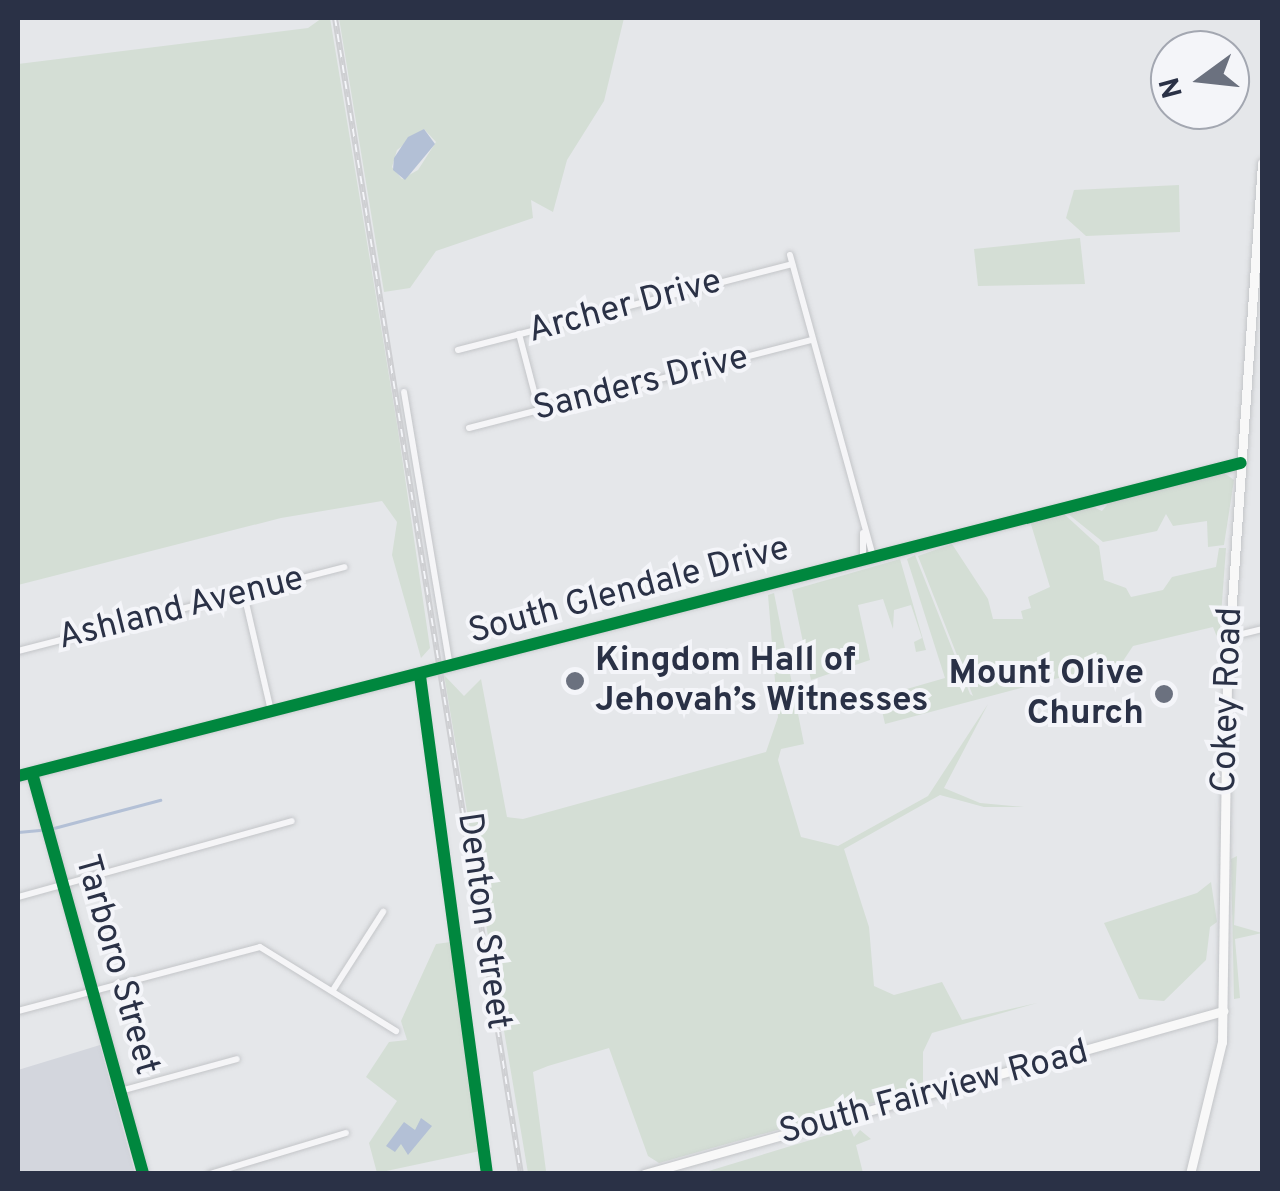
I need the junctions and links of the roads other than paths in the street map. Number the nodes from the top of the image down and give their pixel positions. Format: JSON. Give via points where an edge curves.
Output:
{"nodes":[{"id":1,"x":1262,"y":163,"type":"edge"},
{"id":2,"x":519,"y":334,"type":"junction"},
{"id":3,"x":812,"y":340,"type":"junction"},
{"id":4,"x":458,"y":350,"type":"dead end"},
{"id":5,"x":404,"y":392,"type":"dead end"},
{"id":6,"x":539,"y":410,"type":"junction"},
{"id":7,"x":470,"y":428,"type":"dead end"},
{"id":8,"x":1240,"y":462,"type":"junction"},
{"id":9,"x":868,"y":559,"type":"junction"},
{"id":10,"x":344,"y":567,"type":"dead end"},
{"id":11,"x":244,"y":594,"type":"junction"},
{"id":12,"x":1262,"y":629,"type":"edge"},
{"id":13,"x":1228,"y":638,"type":"junction"},
{"id":14,"x":18,"y":651,"type":"edge"},
{"id":15,"x":450,"y":668,"type":"junction"},
{"id":16,"x":420,"y":676,"type":"junction"},
{"id":17,"x":272,"y":712,"type":"junction"},
{"id":18,"x":32,"y":773,"type":"junction"},
{"id":19,"x":18,"y":776,"type":"edge"},
{"id":20,"x":292,"y":822,"type":"dead end"},
{"id":21,"x":62,"y":885,"type":"junction"},
{"id":22,"x":18,"y":897,"type":"edge"},
{"id":23,"x":383,"y":912,"type":"dead end"},
{"id":24,"x":333,"y":990,"type":"junction"},
{"id":25,"x":91,"y":992,"type":"junction"},
{"id":26,"x":1223,"y":1011,"type":"junction"},
{"id":27,"x":18,"y":1012,"type":"edge"},
{"id":28,"x":396,"y":1031,"type":"dead end"},
{"id":29,"x":237,"y":1060,"type":"dead end"},
{"id":30,"x":120,"y":1090,"type":"junction"},
{"id":31,"x":346,"y":1133,"type":"dead end"},
{"id":32,"x":142,"y":1174,"type":"edge"},
{"id":33,"x":210,"y":1174,"type":"edge"},
{"id":34,"x":487,"y":1174,"type":"edge"},
{"id":35,"x":644,"y":1174,"type":"edge"},
{"id":36,"x":1190,"y":1174,"type":"edge"}],
"edges":[{"from":1,"to":8,"type":"street","name":"Cokey Road"},
{"from":2,"to":3,"type":"street","name":"Archer Drive","via":[[792,259]]},
{"from":2,"to":4,"type":"street","name":"Archer Drive"},
{"from":2,"to":6,"type":"street"},
{"from":3,"to":6,"type":"street","name":"Sanders Drive"},
{"from":3,"to":9,"type":"street"},
{"from":5,"to":15,"type":"street"},
{"from":6,"to":7,"type":"street","name":"Sanders Drive"},
{"from":8,"to":9,"type":"street","name":"South Glendale Drive"},
{"from":8,"to":13,"type":"street","name":"Cokey Road"},
{"from":9,"to":15,"type":"street","name":"South Glendale Drive"},
{"from":10,"to":11,"type":"street","name":"Ashland Avenue"},
{"from":11,"to":14,"type":"street","name":"Ashland Avenue"},
{"from":11,"to":17,"type":"street"},
{"from":12,"to":13,"type":"street"},
{"from":13,"to":26,"type":"street","name":"Cokey Road"},
{"from":15,"to":16,"type":"street","name":"South Glendale Drive"},
{"from":16,"to":17,"type":"street","name":"South Glendale Drive"},
{"from":16,"to":34,"type":"street","name":"Denton Street"},
{"from":17,"to":18,"type":"street","name":"South Glendale Drive"},
{"from":18,"to":19,"type":"street","name":"South Glendale Drive"},
{"from":18,"to":21,"type":"street","name":"Tarboro Street"},
{"from":20,"to":21,"type":"street"},
{"from":21,"to":22,"type":"street"},
{"from":21,"to":25,"type":"street","name":"Tarboro Street"},
{"from":23,"to":24,"type":"street"},
{"from":24,"to":25,"type":"street","via":[[260,947]]},
{"from":24,"to":28,"type":"street"},
{"from":25,"to":27,"type":"street"},
{"from":25,"to":30,"type":"street","name":"Tarboro Street"},
{"from":26,"to":35,"type":"street","name":"South Fairview Road"},
{"from":26,"to":36,"type":"street","name":"Cokey Road","via":[[1214,1090]]},
{"from":29,"to":30,"type":"street"},
{"from":30,"to":32,"type":"street","name":"Tarboro Street"},
{"from":31,"to":33,"type":"street"}]}
